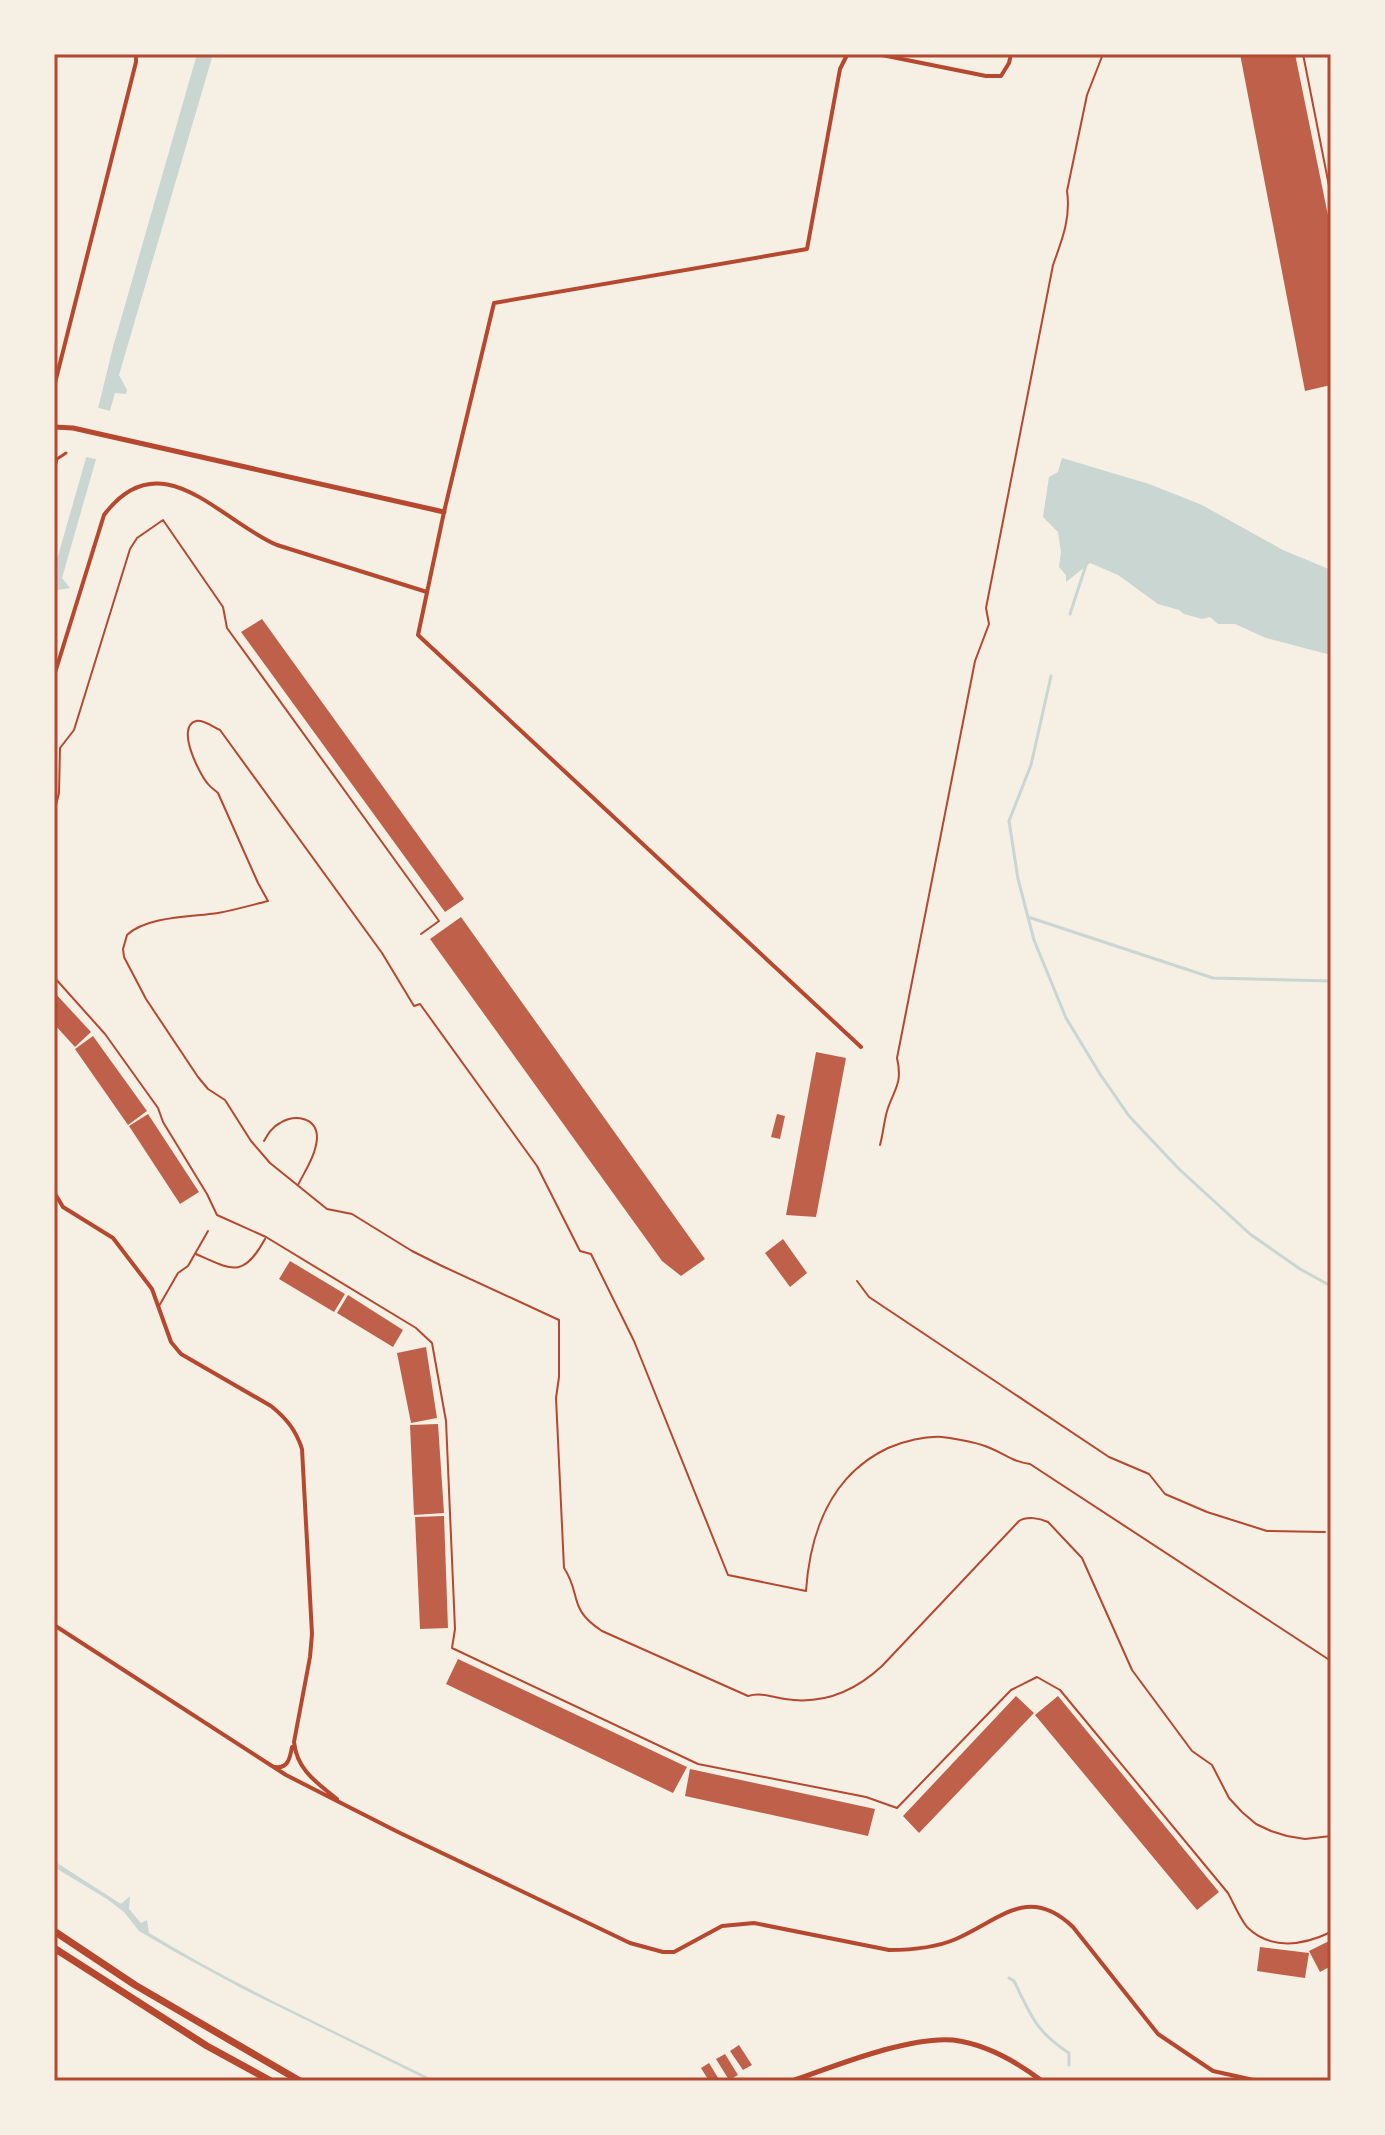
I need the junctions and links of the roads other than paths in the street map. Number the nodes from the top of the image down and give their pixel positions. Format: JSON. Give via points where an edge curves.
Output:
{"nodes":[{"id":1,"x":136,"y":54,"type":"edge"},
{"id":2,"x":851,"y":54,"type":"edge"},
{"id":3,"x":877,"y":54,"type":"edge"},
{"id":4,"x":1011,"y":54,"type":"edge"},
{"id":5,"x":1103,"y":54,"type":"edge"},
{"id":6,"x":1303,"y":54,"type":"edge"},
{"id":7,"x":1331,"y":196,"type":"edge"},
{"id":8,"x":54,"y":387,"type":"edge"},
{"id":9,"x":54,"y":427,"type":"edge"},
{"id":10,"x":66,"y":453,"type":"dead end"},
{"id":11,"x":54,"y":471,"type":"edge"},
{"id":12,"x":444,"y":512,"type":"junction"},
{"id":13,"x":427,"y":592,"type":"junction"},
{"id":14,"x":54,"y":676,"type":"edge"},
{"id":15,"x":54,"y":813,"type":"edge"},
{"id":16,"x":421,"y":934,"type":"dead end"},
{"id":17,"x":54,"y":977,"type":"edge"},
{"id":18,"x":861,"y":1047,"type":"dead end"},
{"id":19,"x":264,"y":1141,"type":"dead end"},
{"id":20,"x":880,"y":1145,"type":"dead end"},
{"id":21,"x":298,"y":1186,"type":"junction"},
{"id":22,"x":54,"y":1192,"type":"edge"},
{"id":23,"x":208,"y":1231,"type":"dead end"},
{"id":24,"x":266,"y":1237,"type":"junction"},
{"id":25,"x":195,"y":1253,"type":"junction"},
{"id":26,"x":857,"y":1281,"type":"dead end"},
{"id":27,"x":158,"y":1308,"type":"junction"},
{"id":28,"x":1325,"y":1532,"type":"dead end"},
{"id":29,"x":54,"y":1625,"type":"edge"},
{"id":30,"x":1331,"y":1661,"type":"edge"},
{"id":31,"x":294,"y":1742,"type":"junction"},
{"id":32,"x":272,"y":1766,"type":"junction"},
{"id":33,"x":345,"y":1805,"type":"junction"},
{"id":34,"x":1331,"y":1836,"type":"edge"},
{"id":35,"x":54,"y":1931,"type":"edge"},
{"id":36,"x":1331,"y":1932,"type":"edge"},
{"id":37,"x":54,"y":1948,"type":"edge"},
{"id":38,"x":271,"y":2081,"type":"edge"},
{"id":39,"x":300,"y":2081,"type":"edge"},
{"id":40,"x":792,"y":2081,"type":"edge"},
{"id":41,"x":1042,"y":2081,"type":"edge"},
{"id":42,"x":1258,"y":2081,"type":"edge"}],
"edges":[{"from":1,"to":8,"type":"street"},
{"from":2,"to":12,"type":"street","via":[[840,69],[807,249],[494,303]]},
{"from":3,"to":4,"type":"street","via":[[1001,76]]},
{"from":5,"to":20,"type":"lane","via":[[1087,95],[1067,191],[1066,231],[1053,265],[986,608],[989,624],[975,661],[897,1058],[900,1073]]},
{"from":6,"to":7,"type":"lane"},
{"from":9,"to":12,"type":"street"},
{"from":10,"to":11,"type":"street","via":[[57,459]]},
{"from":12,"to":13,"type":"street"},
{"from":13,"to":14,"type":"street","via":[[268,542],[182,488],[143,485],[104,515]]},
{"from":13,"to":18,"type":"street","via":[[418,635]]},
{"from":15,"to":16,"type":"lane","via":[[60,748],[74,730],[130,549],[163,520],[223,607],[227,628],[439,921]]},
{"from":17,"to":24,"type":"lane","via":[[105,1034],[158,1108],[217,1215]]},
{"from":19,"to":21,"type":"lane","via":[[271,1129],[294,1117],[315,1128],[316,1143]]},
{"from":21,"to":30,"type":"lane","via":[[270,1163],[225,1100],[198,1077],[124,957],[127,935],[140,926],[268,901],[218,793],[190,747],[186,734],[196,721],[220,730],[382,953],[414,1006],[420,1004],[537,1166],[580,1251],[591,1254],[634,1341],[728,1575],[806,1591],[818,1525],[845,1480],[891,1447],[940,1437],[994,1449],[1030,1464]]},
{"from":21,"to":34,"type":"lane","via":[[327,1209],[352,1214],[432,1261],[559,1320],[556,1398],[564,1568],[579,1610],[602,1631],[748,1696],[831,1697],[861,1685],[876,1672],[1019,1521],[1042,1519],[1082,1558],[1132,1670],[1192,1751],[1212,1765],[1229,1798],[1271,1831],[1305,1839]]},
{"from":22,"to":27,"type":"street","via":[[63,1207],[113,1238],[152,1289]]},
{"from":23,"to":25,"type":"lane"},
{"from":24,"to":25,"type":"lane","via":[[247,1264],[237,1268]]},
{"from":24,"to":36,"type":"lane","via":[[416,1328],[432,1343],[446,1421],[452,1648],[698,1764],[866,1797],[897,1808],[1011,1690],[1037,1677],[1060,1690],[1228,1893],[1249,1929],[1288,1944],[1311,1942]]},
{"from":25,"to":27,"type":"lane"},
{"from":26,"to":28,"type":"lane","via":[[869,1297],[1109,1457],[1149,1474],[1165,1494],[1267,1531]]},
{"from":27,"to":31,"type":"street","via":[[181,1354],[271,1406],[298,1436],[312,1634]]},
{"from":29,"to":32,"type":"street"},
{"from":31,"to":32,"type":"street","via":[[290,1760],[280,1768]]},
{"from":31,"to":33,"type":"street","via":[[302,1766]]},
{"from":32,"to":33,"type":"street"},
{"from":33,"to":42,"type":"street","via":[[630,1943],[663,1952],[741,1923],[912,1950],[954,1940],[1014,1910],[1047,1908],[1073,1927],[1158,2034],[1213,2071]]},
{"from":35,"to":39,"type":"highway"},
{"from":37,"to":38,"type":"highway"},
{"from":40,"to":41,"type":"street","via":[[938,2040],[971,2043]]}]}
